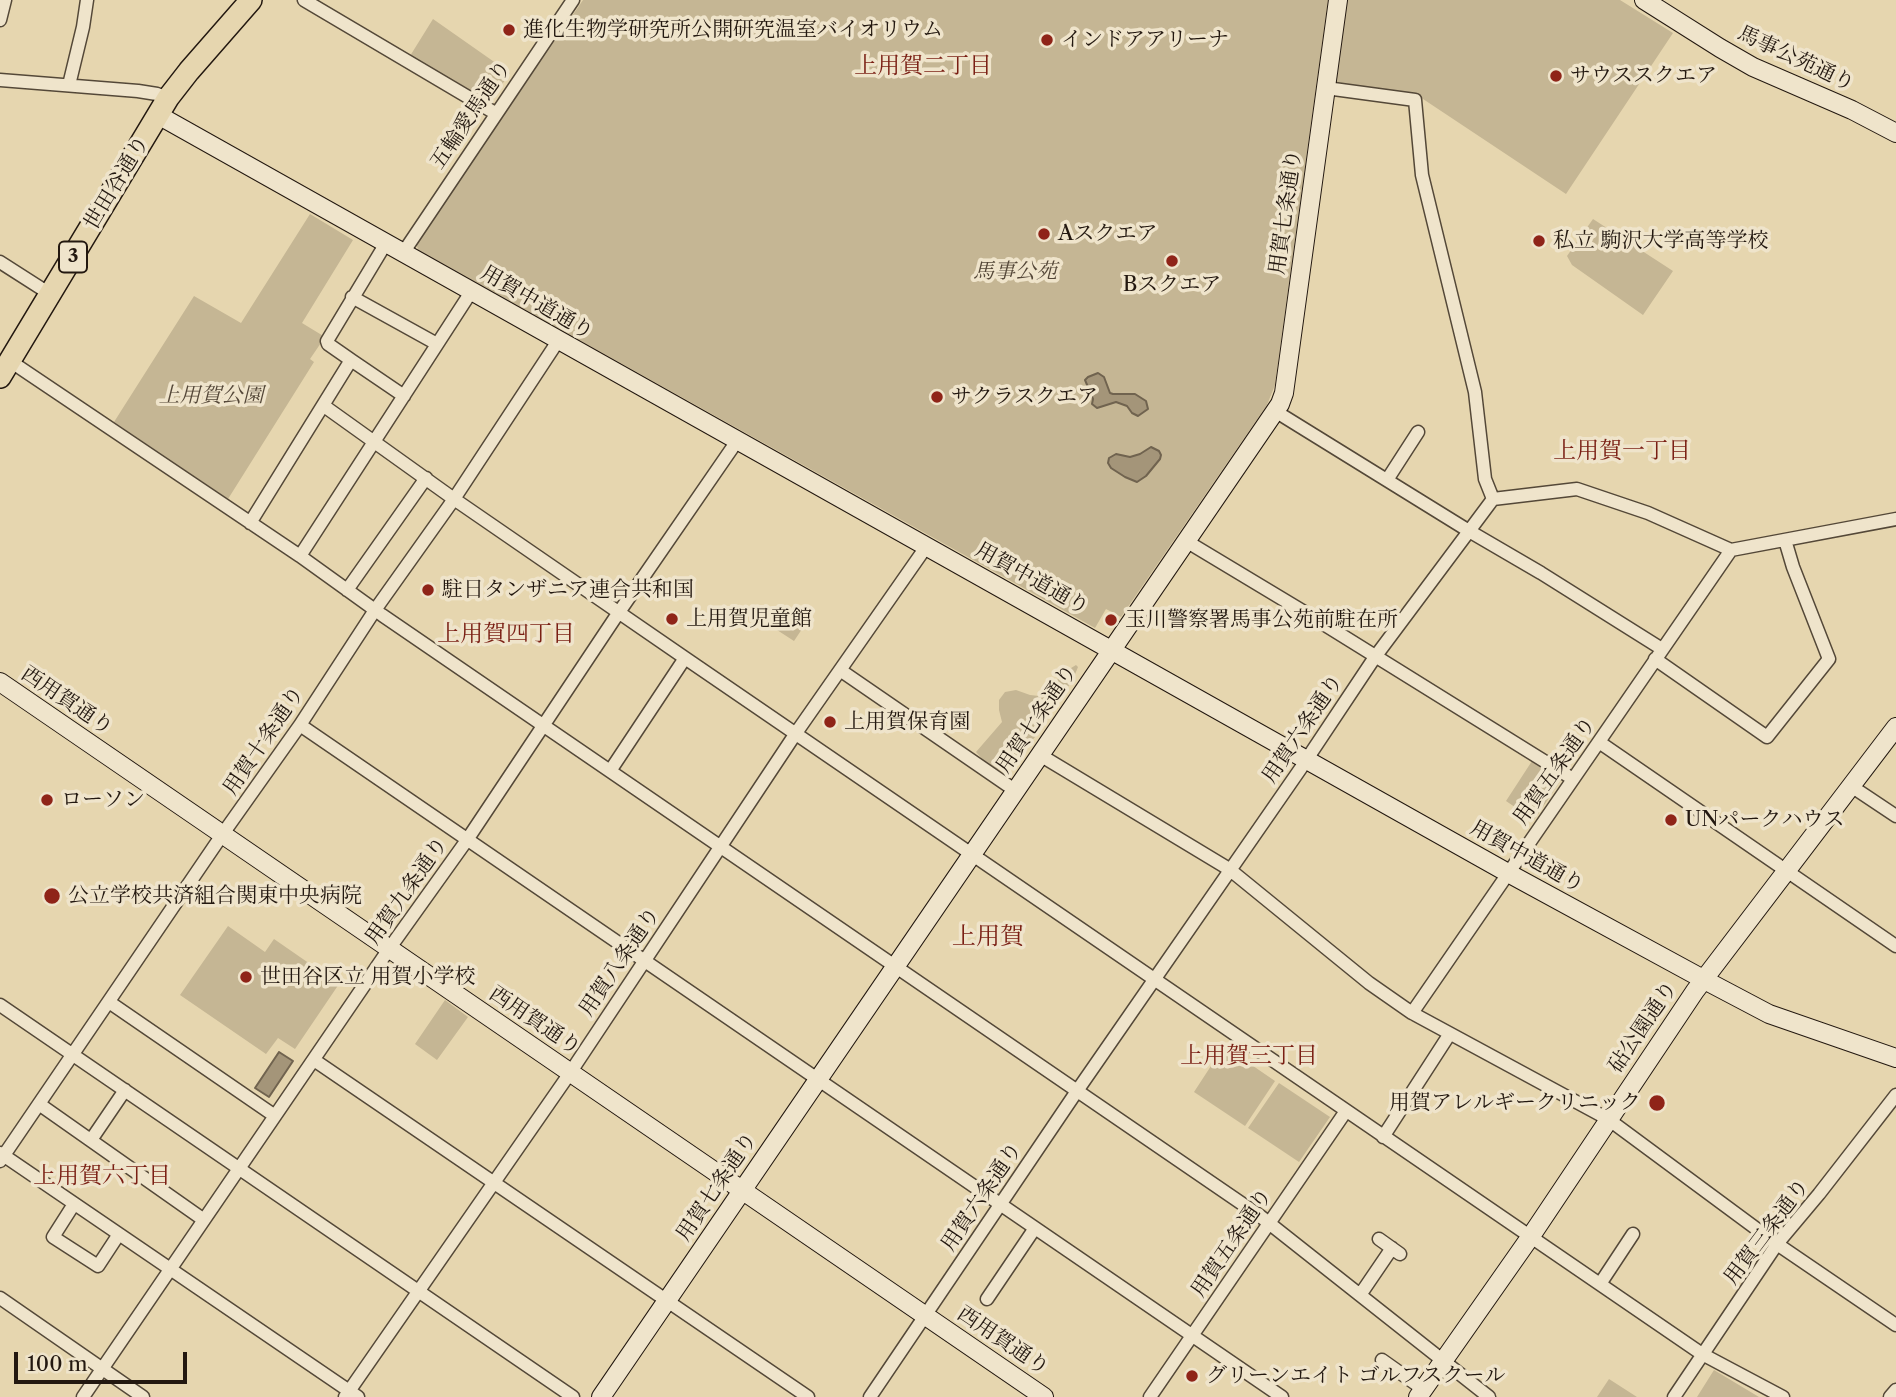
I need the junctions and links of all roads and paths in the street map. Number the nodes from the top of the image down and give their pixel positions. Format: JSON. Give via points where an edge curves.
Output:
{"nodes":[{"id":1,"x":5,"y":0,"type":"edge"},
{"id":2,"x":87,"y":0,"type":"edge"},
{"id":3,"x":251,"y":0,"type":"edge"},
{"id":4,"x":304,"y":0,"type":"edge"},
{"id":5,"x":573,"y":0,"type":"edge"},
{"id":6,"x":1338,"y":0,"type":"edge"},
{"id":7,"x":1644,"y":0,"type":"edge"},
{"id":8,"x":0,"y":20,"type":"edge"},
{"id":9,"x":0,"y":80,"type":"edge"},
{"id":10,"x":69,"y":85,"type":"junction"},
{"id":11,"x":1326,"y":88,"type":"junction"},
{"id":12,"x":163,"y":107,"type":"junction"},
{"id":13,"x":495,"y":113,"type":"junction"},
{"id":14,"x":1896,"y":133,"type":"edge"},
{"id":15,"x":386,"y":243,"type":"junction"},
{"id":16,"x":402,"y":253,"type":"junction"},
{"id":17,"x":0,"y":262,"type":"edge"},
{"id":18,"x":471,"y":292,"type":"junction"},
{"id":19,"x":50,"y":294,"type":"junction"},
{"id":20,"x":352,"y":297,"type":"junction"},
{"id":21,"x":558,"y":341,"type":"junction"},
{"id":22,"x":437,"y":344,"type":"junction"},
{"id":23,"x":351,"y":360,"type":"junction"},
{"id":24,"x":5,"y":369,"type":"edge"},
{"id":25,"x":404,"y":396,"type":"junction"},
{"id":26,"x":324,"y":406,"type":"junction"},
{"id":27,"x":1275,"y":411,"type":"junction"},
{"id":28,"x":1418,"y":432,"type":"dead end"},
{"id":29,"x":375,"y":441,"type":"junction"},
{"id":30,"x":737,"y":441,"type":"junction"},
{"id":31,"x":426,"y":478,"type":"junction"},
{"id":32,"x":1387,"y":480,"type":"junction"},
{"id":33,"x":454,"y":499,"type":"junction"},
{"id":34,"x":1493,"y":499,"type":"junction"},
{"id":35,"x":1896,"y":519,"type":"edge"},
{"id":36,"x":250,"y":523,"type":"junction"},
{"id":37,"x":1469,"y":531,"type":"junction"},
{"id":38,"x":1785,"y":540,"type":"junction"},
{"id":39,"x":1186,"y":541,"type":"junction"},
{"id":40,"x":926,"y":547,"type":"junction"},
{"id":41,"x":1731,"y":550,"type":"junction"},
{"id":42,"x":300,"y":556,"type":"junction"},
{"id":43,"x":347,"y":590,"type":"junction"},
{"id":44,"x":375,"y":610,"type":"junction"},
{"id":45,"x":619,"y":612,"type":"junction"},
{"id":46,"x":1112,"y":650,"type":"junction"},
{"id":47,"x":1659,"y":654,"type":"junction"},
{"id":48,"x":1375,"y":656,"type":"junction"},
{"id":49,"x":685,"y":659,"type":"junction"},
{"id":50,"x":840,"y":670,"type":"junction"},
{"id":51,"x":0,"y":682,"type":"edge"},
{"id":52,"x":300,"y":725,"type":"junction"},
{"id":53,"x":542,"y":725,"type":"junction"},
{"id":54,"x":1896,"y":727,"type":"edge"},
{"id":55,"x":796,"y":733,"type":"junction"},
{"id":56,"x":1599,"y":742,"type":"junction"},
{"id":57,"x":1040,"y":755,"type":"junction"},
{"id":58,"x":1307,"y":760,"type":"junction"},
{"id":59,"x":610,"y":771,"type":"junction"},
{"id":60,"x":1573,"y":779,"type":"junction"},
{"id":61,"x":1851,"y":786,"type":"junction"},
{"id":62,"x":1016,"y":791,"type":"junction"},
{"id":63,"x":1896,"y":816,"type":"edge"},
{"id":64,"x":222,"y":835,"type":"junction"},
{"id":65,"x":467,"y":840,"type":"junction"},
{"id":66,"x":720,"y":847,"type":"junction"},
{"id":67,"x":972,"y":853,"type":"junction"},
{"id":68,"x":1229,"y":869,"type":"junction"},
{"id":69,"x":1786,"y":870,"type":"junction"},
{"id":70,"x":1508,"y":873,"type":"junction"},
{"id":71,"x":1896,"y":946,"type":"edge"},
{"id":72,"x":389,"y":949,"type":"junction"},
{"id":73,"x":643,"y":960,"type":"junction"},
{"id":74,"x":895,"y":967,"type":"junction"},
{"id":75,"x":1155,"y":979,"type":"junction"},
{"id":76,"x":1704,"y":979,"type":"junction"},
{"id":77,"x":109,"y":1002,"type":"junction"},
{"id":78,"x":0,"y":1005,"type":"edge"},
{"id":79,"x":1412,"y":1013,"type":"junction"},
{"id":80,"x":1449,"y":1035,"type":"junction"},
{"id":81,"x":73,"y":1055,"type":"junction"},
{"id":82,"x":1896,"y":1058,"type":"edge"},
{"id":83,"x":314,"y":1060,"type":"junction"},
{"id":84,"x":570,"y":1073,"type":"junction"},
{"id":85,"x":818,"y":1079,"type":"junction"},
{"id":86,"x":125,"y":1090,"type":"junction"},
{"id":87,"x":1077,"y":1091,"type":"junction"},
{"id":88,"x":1896,"y":1095,"type":"edge"},
{"id":89,"x":39,"y":1104,"type":"junction"},
{"id":90,"x":1346,"y":1111,"type":"junction"},
{"id":91,"x":275,"y":1116,"type":"junction"},
{"id":92,"x":1608,"y":1119,"type":"junction"},
{"id":93,"x":1384,"y":1137,"type":"junction"},
{"id":94,"x":91,"y":1140,"type":"junction"},
{"id":95,"x":1,"y":1157,"type":"edge"},
{"id":96,"x":239,"y":1168,"type":"junction"},
{"id":97,"x":495,"y":1182,"type":"junction"},
{"id":98,"x":742,"y":1190,"type":"junction"},
{"id":99,"x":74,"y":1204,"type":"junction"},
{"id":100,"x":1000,"y":1204,"type":"junction"},
{"id":101,"x":204,"y":1220,"type":"junction"},
{"id":102,"x":1269,"y":1222,"type":"junction"},
{"id":103,"x":1035,"y":1228,"type":"junction"},
{"id":104,"x":119,"y":1234,"type":"junction"},
{"id":105,"x":1633,"y":1234,"type":"dead end"},
{"id":106,"x":1531,"y":1236,"type":"junction"},
{"id":107,"x":1379,"y":1239,"type":"dead end"},
{"id":108,"x":1777,"y":1244,"type":"junction"},
{"id":109,"x":170,"y":1269,"type":"junction"},
{"id":110,"x":1600,"y":1284,"type":"junction"},
{"id":111,"x":418,"y":1290,"type":"junction"},
{"id":112,"x":1360,"y":1295,"type":"junction"},
{"id":113,"x":0,"y":1298,"type":"edge"},
{"id":114,"x":667,"y":1300,"type":"junction"},
{"id":115,"x":987,"y":1300,"type":"dead end"},
{"id":116,"x":924,"y":1315,"type":"junction"},
{"id":117,"x":1896,"y":1325,"type":"edge"},
{"id":118,"x":1192,"y":1336,"type":"junction"},
{"id":119,"x":1702,"y":1354,"type":"junction"},
{"id":120,"x":1382,"y":1360,"type":"dead end"},
{"id":121,"x":1443,"y":1361,"type":"junction"},
{"id":122,"x":102,"y":1369,"type":"junction"},
{"id":123,"x":1896,"y":1390,"type":"edge"},
{"id":124,"x":1421,"y":1393,"type":"edge"},
{"id":125,"x":351,"y":1395,"type":"edge"},
{"id":126,"x":83,"y":1397,"type":"edge"},
{"id":127,"x":143,"y":1397,"type":"edge"},
{"id":128,"x":573,"y":1397,"type":"edge"},
{"id":129,"x":601,"y":1397,"type":"edge"},
{"id":130,"x":808,"y":1397,"type":"edge"},
{"id":131,"x":870,"y":1397,"type":"edge"},
{"id":132,"x":1044,"y":1397,"type":"edge"},
{"id":133,"x":1150,"y":1397,"type":"edge"},
{"id":134,"x":1282,"y":1397,"type":"edge"},
{"id":135,"x":1489,"y":1397,"type":"edge"},
{"id":136,"x":1674,"y":1397,"type":"edge"},
{"id":137,"x":1783,"y":1397,"type":"edge"},
{"id":138,"x":1889,"y":1397,"type":"edge"}],
"edges":[{"from":1,"to":8,"type":"street"},
{"from":2,"to":10,"type":"street"},
{"from":3,"to":12,"type":"main road","name":"世田谷通り","number":"3"},
{"from":4,"to":13,"type":"street"},
{"from":5,"to":13,"type":"street","name":"五輪愛馬通り"},
{"from":6,"to":11,"type":"street","name":"用賀七条通り"},
{"from":7,"to":14,"type":"street","name":"馬事公苑通り","via":[[1745,62]]},
{"from":9,"to":10,"type":"street"},
{"from":10,"to":12,"type":"street","via":[[157,94]]},
{"from":11,"to":27,"type":"street","name":"用賀七条通り","via":[[1283,393]]},
{"from":11,"to":34,"type":"street","via":[[1415,100],[1422,176],[1475,392],[1485,479]]},
{"from":12,"to":15,"type":"street","name":"用賀中道通り"},
{"from":12,"to":19,"type":"main road","name":"世田谷通り","number":"3"},
{"from":13,"to":16,"type":"street","name":"五輪愛馬通り"},
{"from":15,"to":16,"type":"street","name":"用賀中道通り"},
{"from":15,"to":20,"type":"street"},
{"from":16,"to":18,"type":"street","name":"用賀中道通り"},
{"from":17,"to":19,"type":"street"},
{"from":18,"to":21,"type":"street","name":"用賀中道通り"},
{"from":18,"to":22,"type":"street"},
{"from":19,"to":24,"type":"main road","name":"世田谷通り","number":"3"},
{"from":20,"to":22,"type":"street"},
{"from":20,"to":23,"type":"street","via":[[327,341]]},
{"from":21,"to":30,"type":"street","name":"用賀中道通り"},
{"from":21,"to":33,"type":"street","name":"用賀十条通り"},
{"from":22,"to":25,"type":"street"},
{"from":23,"to":25,"type":"street"},
{"from":23,"to":26,"type":"street"},
{"from":24,"to":36,"type":"street"},
{"from":25,"to":29,"type":"street"},
{"from":26,"to":29,"type":"street"},
{"from":26,"to":36,"type":"street"},
{"from":27,"to":32,"type":"street"},
{"from":27,"to":39,"type":"street","name":"用賀七条通り"},
{"from":28,"to":32,"type":"street"},
{"from":29,"to":31,"type":"street"},
{"from":29,"to":42,"type":"street"},
{"from":30,"to":40,"type":"street","name":"用賀中道通り"},
{"from":30,"to":45,"type":"street","name":"用賀九条通り"},
{"from":31,"to":33,"type":"street"},
{"from":31,"to":43,"type":"street"},
{"from":32,"to":37,"type":"street"},
{"from":33,"to":44,"type":"street","name":"用賀十条通り"},
{"from":33,"to":45,"type":"street"},
{"from":34,"to":37,"type":"street","name":"用賀六条通り"},
{"from":34,"to":41,"type":"street","via":[[1577,489],[1648,513]]},
{"from":35,"to":38,"type":"street"},
{"from":36,"to":42,"type":"street"},
{"from":37,"to":47,"type":"street","via":[[1542,573]]},
{"from":37,"to":48,"type":"street","name":"用賀六条通り"},
{"from":38,"to":41,"type":"street"},
{"from":38,"to":47,"type":"street","via":[[1829,659],[1767,737]]},
{"from":39,"to":46,"type":"street","name":"用賀七条通り"},
{"from":39,"to":48,"type":"street"},
{"from":40,"to":46,"type":"street","name":"用賀中道通り"},
{"from":40,"to":50,"type":"street","name":"用賀八条通り"},
{"from":41,"to":47,"type":"street","name":"用賀五条通り"},
{"from":42,"to":43,"type":"street"},
{"from":43,"to":44,"type":"street"},
{"from":44,"to":52,"type":"street","name":"用賀十条通り"},
{"from":44,"to":53,"type":"street"},
{"from":45,"to":49,"type":"street"},
{"from":45,"to":53,"type":"street","name":"用賀九条通り"},
{"from":46,"to":57,"type":"street","name":"用賀七条通り"},
{"from":46,"to":58,"type":"street","name":"用賀中道通り"},
{"from":47,"to":56,"type":"street","name":"用賀五条通り"},
{"from":48,"to":58,"type":"street","name":"用賀六条通り"},
{"from":48,"to":60,"type":"street"},
{"from":49,"to":55,"type":"street"},
{"from":49,"to":59,"type":"street"},
{"from":50,"to":55,"type":"street","name":"用賀八条通り"},
{"from":50,"to":62,"type":"street"},
{"from":51,"to":64,"type":"street","name":"西用賀通り"},
{"from":52,"to":64,"type":"street","name":"用賀十条通り"},
{"from":52,"to":65,"type":"street"},
{"from":53,"to":59,"type":"street"},
{"from":53,"to":65,"type":"street","name":"用賀九条通り"},
{"from":54,"to":61,"type":"street","name":"砧公園通り"},
{"from":55,"to":66,"type":"street","name":"用賀八条通り"},
{"from":55,"to":67,"type":"street"},
{"from":56,"to":60,"type":"street","name":"用賀五条通り"},
{"from":56,"to":69,"type":"street"},
{"from":57,"to":62,"type":"street","name":"用賀七条通り"},
{"from":57,"to":68,"type":"street"},
{"from":58,"to":68,"type":"street","name":"用賀六条通り"},
{"from":58,"to":70,"type":"street","name":"用賀中道通り"},
{"from":59,"to":66,"type":"street"},
{"from":60,"to":70,"type":"street","name":"用賀五条通り"},
{"from":61,"to":63,"type":"street"},
{"from":61,"to":69,"type":"street","name":"砧公園通り"},
{"from":62,"to":67,"type":"street","name":"用賀七条通り"},
{"from":64,"to":72,"type":"street","name":"西用賀通り"},
{"from":64,"to":77,"type":"street","name":"用賀十条通り"},
{"from":65,"to":72,"type":"street","name":"用賀九条通り"},
{"from":65,"to":73,"type":"street"},
{"from":66,"to":73,"type":"street","name":"用賀八条通り"},
{"from":66,"to":74,"type":"street"},
{"from":67,"to":74,"type":"street","name":"用賀七条通り"},
{"from":67,"to":75,"type":"street"},
{"from":68,"to":75,"type":"street","name":"用賀六条通り"},
{"from":68,"to":79,"type":"street"},
{"from":69,"to":71,"type":"street"},
{"from":69,"to":76,"type":"street","name":"砧公園通り"},
{"from":70,"to":76,"type":"street","name":"用賀中道通り"},
{"from":70,"to":79,"type":"street","name":"用賀五条通り"},
{"from":72,"to":83,"type":"street","name":"用賀九条通り"},
{"from":72,"to":84,"type":"street","name":"西用賀通り"},
{"from":73,"to":84,"type":"street","name":"用賀八条通り"},
{"from":73,"to":85,"type":"street"},
{"from":74,"to":85,"type":"street","name":"用賀七条通り"},
{"from":74,"to":87,"type":"street"},
{"from":75,"to":87,"type":"street","name":"用賀六条通り"},
{"from":75,"to":90,"type":"street"},
{"from":76,"to":82,"type":"street","name":"用賀中道通り","via":[[1769,1014]]},
{"from":76,"to":92,"type":"street","name":"砧公園通り"},
{"from":77,"to":81,"type":"street","name":"用賀十条通り"},
{"from":77,"to":91,"type":"street"},
{"from":78,"to":81,"type":"street"},
{"from":79,"to":80,"type":"street"},
{"from":80,"to":92,"type":"street"},
{"from":80,"to":93,"type":"street"},
{"from":81,"to":86,"type":"street"},
{"from":81,"to":89,"type":"street","name":"用賀十条通り"},
{"from":83,"to":91,"type":"street","name":"用賀九条通り"},
{"from":83,"to":97,"type":"street"},
{"from":84,"to":97,"type":"street","name":"用賀八条通り"},
{"from":84,"to":98,"type":"street","name":"西用賀通り"},
{"from":85,"to":98,"type":"street","name":"用賀七条通り"},
{"from":85,"to":100,"type":"street"},
{"from":86,"to":94,"type":"street"},
{"from":86,"to":96,"type":"street"},
{"from":87,"to":100,"type":"street","name":"用賀六条通り"},
{"from":87,"to":102,"type":"street"},
{"from":88,"to":108,"type":"street","name":"用賀三条通り"},
{"from":89,"to":94,"type":"street"},
{"from":89,"to":95,"type":"street","name":"用賀十条通り"},
{"from":90,"to":93,"type":"street"},
{"from":90,"to":102,"type":"street","name":"用賀五条通り"},
{"from":91,"to":96,"type":"street","name":"用賀九条通り"},
{"from":92,"to":106,"type":"street","name":"砧公園通り"},
{"from":92,"to":108,"type":"street"},
{"from":93,"to":106,"type":"street"},
{"from":94,"to":101,"type":"street"},
{"from":95,"to":99,"type":"street"},
{"from":96,"to":101,"type":"street","name":"用賀九条通り"},
{"from":96,"to":111,"type":"street"},
{"from":97,"to":111,"type":"street","name":"用賀八条通り"},
{"from":97,"to":114,"type":"street"},
{"from":98,"to":114,"type":"street","name":"用賀七条通り"},
{"from":98,"to":116,"type":"street","name":"西用賀通り"},
{"from":99,"to":104,"type":"street"},
{"from":99,"to":104,"type":"street","via":[[53,1237],[98,1266]]},
{"from":100,"to":103,"type":"street"},
{"from":100,"to":116,"type":"street","name":"用賀六条通り"},
{"from":101,"to":109,"type":"street","name":"用賀九条通り"},
{"from":102,"to":112,"type":"street"},
{"from":102,"to":118,"type":"street","name":"用賀五条通り"},
{"from":103,"to":115,"type":"street"},
{"from":103,"to":118,"type":"street"},
{"from":104,"to":109,"type":"street"},
{"from":105,"to":110,"type":"street"},
{"from":106,"to":110,"type":"street"},
{"from":106,"to":121,"type":"street","name":"砧公園通り"},
{"from":107,"to":112,"type":"street","via":[[1396,1251]]},
{"from":108,"to":117,"type":"street"},
{"from":108,"to":119,"type":"street","name":"用賀三条通り"},
{"from":109,"to":122,"type":"street","name":"用賀九条通り"},
{"from":109,"to":125,"type":"street"},
{"from":110,"to":119,"type":"street"},
{"from":111,"to":125,"type":"street","name":"用賀八条通り"},
{"from":111,"to":128,"type":"street"},
{"from":112,"to":121,"type":"street"},
{"from":113,"to":122,"type":"street"},
{"from":114,"to":129,"type":"street","name":"用賀七条通り"},
{"from":114,"to":130,"type":"street"},
{"from":116,"to":131,"type":"street","name":"用賀六条通り"},
{"from":116,"to":132,"type":"street","name":"西用賀通り"},
{"from":118,"to":133,"type":"street","name":"用賀五条通り"},
{"from":118,"to":134,"type":"street"},
{"from":119,"to":136,"type":"street","name":"用賀三条通り"},
{"from":119,"to":137,"type":"street"},
{"from":120,"to":124,"type":"street"},
{"from":121,"to":124,"type":"street","name":"砧公園通り"},
{"from":121,"to":135,"type":"street"},
{"from":122,"to":126,"type":"street","name":"用賀九条通り"},
{"from":122,"to":127,"type":"street"},
{"from":123,"to":138,"type":"street"}]}
